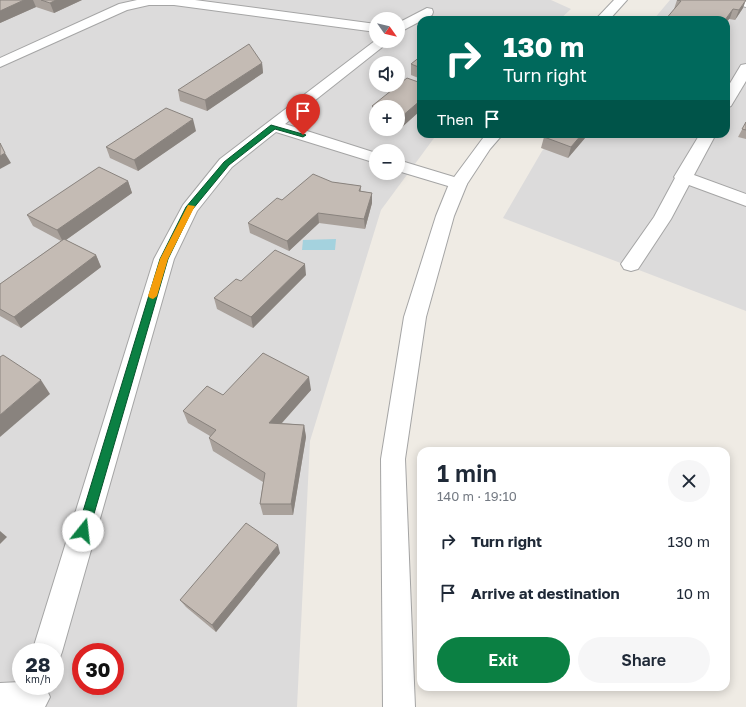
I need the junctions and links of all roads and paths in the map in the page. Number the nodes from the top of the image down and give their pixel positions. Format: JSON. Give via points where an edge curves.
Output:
{"nodes":[{"id":1,"x":621,"y":0,"type":"edge"},
{"id":2,"x":734,"y":0,"type":"edge"},
{"id":3,"x":746,"y":3,"type":"edge"},
{"id":4,"x":427,"y":12,"type":"dead end"},
{"id":5,"x":421,"y":16,"type":"edge"},
{"id":6,"x":606,"y":16,"type":"edge"},
{"id":7,"x":417,"y":18,"type":"edge"},
{"id":8,"x":405,"y":26,"type":"edge"},
{"id":9,"x":369,"y":27,"type":"edge"},
{"id":10,"x":374,"y":48,"type":"edge"},
{"id":11,"x":0,"y":64,"type":"edge"},
{"id":12,"x":746,"y":68,"type":"edge"},
{"id":13,"x":730,"y":96,"type":"edge"},
{"id":14,"x":274,"y":126,"type":"junction"},
{"id":15,"x":491,"y":138,"type":"edge"},
{"id":16,"x":706,"y":138,"type":"edge"},
{"id":17,"x":369,"y":156,"type":"edge"},
{"id":18,"x":405,"y":167,"type":"edge"},
{"id":19,"x":683,"y":177,"type":"junction"},
{"id":20,"x":458,"y":184,"type":"junction"},
{"id":21,"x":746,"y":200,"type":"edge"},
{"id":22,"x":631,"y":264,"type":"dead end"},
{"id":23,"x":50,"y":643,"type":"edge"},
{"id":24,"x":34,"y":697,"type":"edge"},
{"id":25,"x":0,"y":699,"type":"edge"},
{"id":26,"x":400,"y":707,"type":"edge"}],
"edges":[{"from":1,"to":6,"type":"street"},
{"from":2,"to":3,"type":"street"},
{"from":4,"to":5,"type":"street"},
{"from":7,"to":8,"type":"street"},
{"from":9,"to":11,"type":"street","via":[[174,1],[149,1],[123,7]]},
{"from":10,"to":14,"type":"street"},
{"from":12,"to":13,"type":"street"},
{"from":14,"to":17,"type":"street"},
{"from":14,"to":23,"type":"street","via":[[226,163],[189,209],[164,259]]},
{"from":15,"to":20,"type":"street"},
{"from":16,"to":19,"type":"street"},
{"from":18,"to":20,"type":"street"},
{"from":19,"to":21,"type":"street"},
{"from":19,"to":22,"type":"street","via":[[662,219]]},
{"from":20,"to":26,"type":"street","via":[[445,216],[415,317],[393,459]]},
{"from":24,"to":25,"type":"street"}]}
